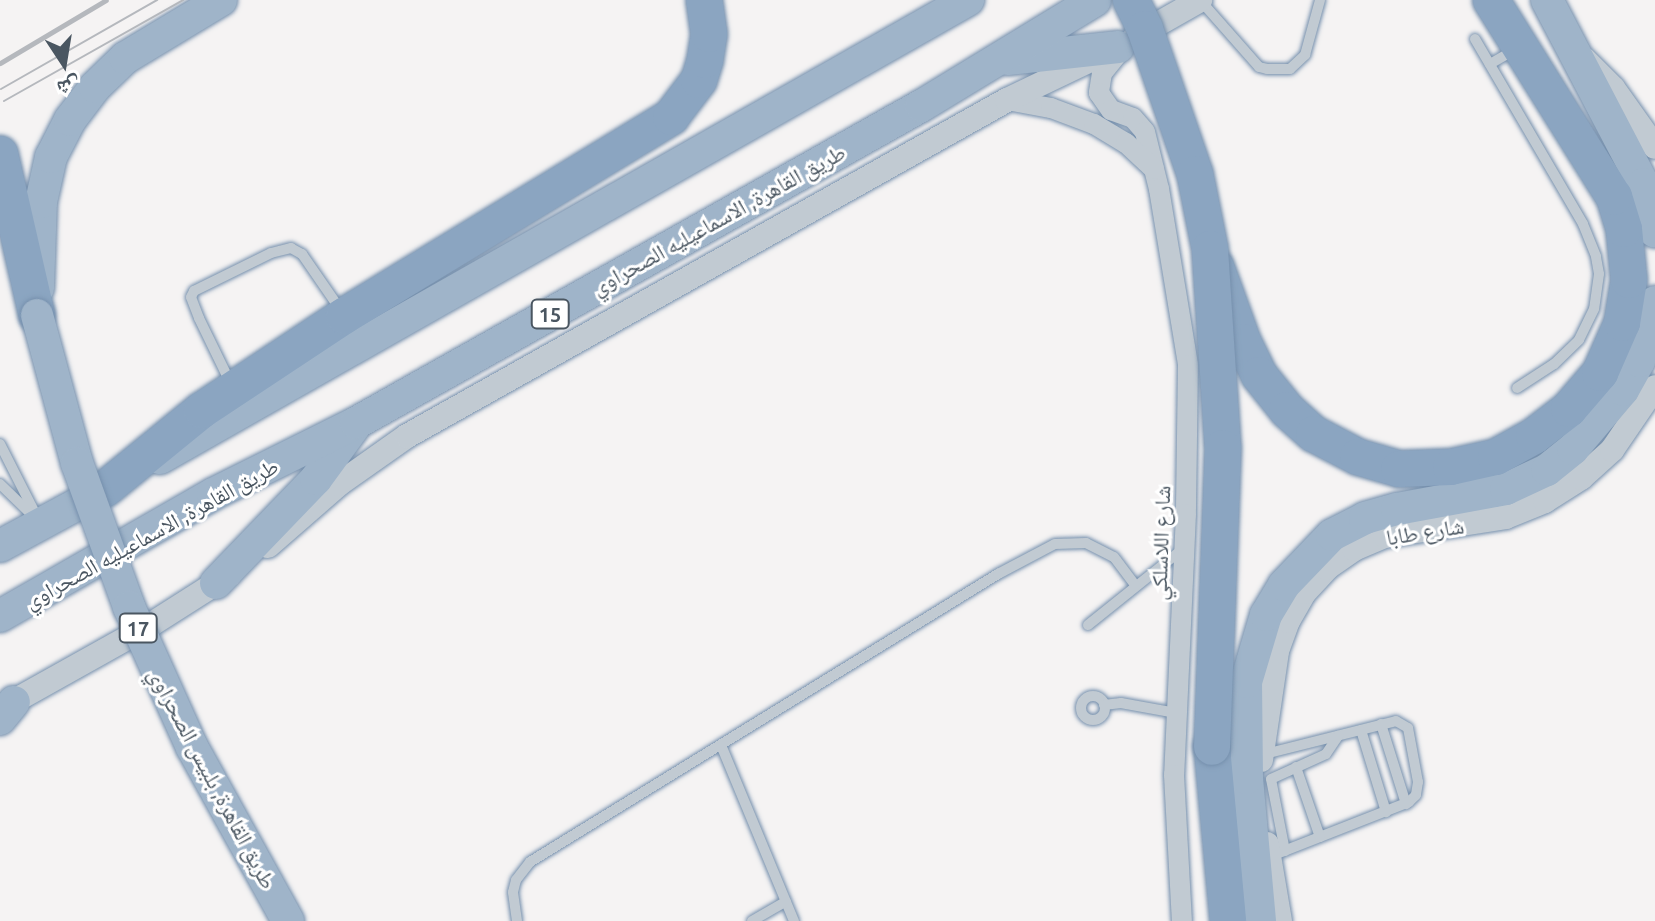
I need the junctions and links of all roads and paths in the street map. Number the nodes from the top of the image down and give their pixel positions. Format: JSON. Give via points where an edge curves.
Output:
{"nodes":[{"id":1,"x":221,"y":0,"type":"edge"},
{"id":2,"x":704,"y":0,"type":"edge"},
{"id":3,"x":968,"y":0,"type":"edge"},
{"id":4,"x":1095,"y":0,"type":"edge"},
{"id":5,"x":1131,"y":0,"type":"edge"},
{"id":6,"x":1200,"y":0,"type":"edge"},
{"id":7,"x":1320,"y":0,"type":"edge"},
{"id":8,"x":1491,"y":0,"type":"edge"},
{"id":9,"x":1547,"y":0,"type":"edge"},
{"id":10,"x":1475,"y":39,"type":"dead end"},
{"id":11,"x":1123,"y":44,"type":"junction"},
{"id":12,"x":1522,"y":46,"type":"junction"},
{"id":13,"x":1569,"y":46,"type":"junction"},
{"id":14,"x":997,"y":60,"type":"junction"},
{"id":15,"x":1490,"y":64,"type":"junction"},
{"id":16,"x":1007,"y":100,"type":"junction"},
{"id":17,"x":1655,"y":147,"type":"edge"},
{"id":18,"x":0,"y":154,"type":"edge"},
{"id":19,"x":1154,"y":169,"type":"junction"},
{"id":20,"x":1655,"y":232,"type":"edge"},
{"id":21,"x":1210,"y":249,"type":"junction"},
{"id":22,"x":1655,"y":302,"type":"edge"},
{"id":23,"x":37,"y":315,"type":"junction"},
{"id":24,"x":344,"y":316,"type":"junction"},
{"id":25,"x":1655,"y":387,"type":"edge"},
{"id":26,"x":1517,"y":388,"type":"dead end"},
{"id":27,"x":233,"y":389,"type":"junction"},
{"id":28,"x":356,"y":423,"type":"junction"},
{"id":29,"x":0,"y":444,"type":"edge"},
{"id":30,"x":2,"y":488,"type":"edge"},
{"id":31,"x":105,"y":489,"type":"junction"},
{"id":32,"x":40,"y":523,"type":"junction"},
{"id":33,"x":0,"y":546,"type":"edge"},
{"id":34,"x":1185,"y":547,"type":"junction"},
{"id":35,"x":216,"y":583,"type":"junction"},
{"id":36,"x":1136,"y":586,"type":"junction"},
{"id":37,"x":0,"y":616,"type":"edge"},
{"id":38,"x":1088,"y":625,"type":"dead end"},
{"id":39,"x":1104,"y":705,"type":"dead end"},
{"id":40,"x":5,"y":710,"type":"edge"},
{"id":41,"x":1176,"y":713,"type":"junction"},
{"id":42,"x":1381,"y":724,"type":"junction"},
{"id":43,"x":1361,"y":730,"type":"junction"},
{"id":44,"x":1338,"y":736,"type":"junction"},
{"id":45,"x":721,"y":745,"type":"junction"},
{"id":46,"x":1260,"y":755,"type":"junction"},
{"id":47,"x":1296,"y":767,"type":"junction"},
{"id":48,"x":1406,"y":804,"type":"junction"},
{"id":49,"x":1386,"y":812,"type":"junction"},
{"id":50,"x":1320,"y":837,"type":"junction"},
{"id":51,"x":1277,"y":854,"type":"junction"},
{"id":52,"x":786,"y":901,"type":"junction"},
{"id":53,"x":288,"y":921,"type":"edge"},
{"id":54,"x":517,"y":921,"type":"edge"},
{"id":55,"x":752,"y":921,"type":"edge"},
{"id":56,"x":794,"y":921,"type":"edge"},
{"id":57,"x":1182,"y":921,"type":"edge"},
{"id":58,"x":1228,"y":921,"type":"edge"},
{"id":59,"x":1260,"y":921,"type":"edge"},
{"id":60,"x":1280,"y":921,"type":"edge"}],
"edges":[{"from":1,"to":23,"type":"highway","name":"طريق القاهرة, بلبيس الصحراوي","via":[[125,58],[70,120],[51,157],[41,202]]},
{"from":2,"to":24,"type":"highway","via":[[709,34],[705,60],[699,80],[671,117]]},
{"from":3,"to":31,"type":"highway"},
{"from":4,"to":14,"type":"highway","name":"طريق القاهرة, الاسماعيليه الصحراوي","number":"15"},
{"from":5,"to":21,"type":"highway","bridge":true,"via":[[1191,162]]},
{"from":6,"to":7,"type":"lane","via":[[1259,67],[1290,69],[1305,55]]},
{"from":6,"to":11,"type":"street"},
{"from":8,"to":12,"type":"highway"},
{"from":9,"to":13,"type":"highway"},
{"from":10,"to":15,"type":"lane"},
{"from":11,"to":14,"type":"highway"},
{"from":11,"to":16,"type":"street"},
{"from":11,"to":19,"type":"street","name":"شارع اللاسلكي","via":[[1102,73],[1099,93],[1111,110],[1140,124]]},
{"from":12,"to":15,"type":"lane"},
{"from":12,"to":21,"type":"highway","bridge":true,"via":[[1614,197],[1624,229],[1629,280],[1622,323],[1600,373],[1569,409],[1534,436],[1496,457],[1451,467],[1399,469],[1358,457],[1314,434],[1259,375]]},
{"from":13,"to":17,"type":"street","via":[[1613,88]]},
{"from":13,"to":20,"type":"highway","via":[[1643,184]]},
{"from":14,"to":28,"type":"highway","name":"طريق القاهرة, الاسماعيليه الصحراوي","number":"15"},
{"from":15,"to":26,"type":"lane","via":[[1583,224],[1599,274],[1594,309],[1579,340]]},
{"from":16,"to":19,"type":"street","via":[[1094,124]]},
{"from":16,"to":35,"type":"street","via":[[395,443]]},
{"from":18,"to":23,"type":"highway"},
{"from":19,"to":34,"type":"street","name":"شارع اللاسلكي","via":[[1188,365]]},
{"from":21,"to":58,"type":"highway","bridge":true,"via":[[1223,448],[1212,747]]},
{"from":22,"to":59,"type":"highway","via":[[1639,361],[1623,390],[1573,449],[1547,470],[1506,489],[1365,518],[1332,535],[1284,585],[1253,648],[1246,682],[1247,778]]},
{"from":23,"to":53,"type":"highway","name":"طريق القاهرة, بلبيس الصحراوي","number":"17","bridge":true,"via":[[77,463],[129,607],[192,747]]},
{"from":24,"to":27,"type":"highway"},
{"from":24,"to":27,"type":"lane","via":[[302,254],[291,248],[194,291],[191,297],[199,318]]},
{"from":25,"to":46,"type":"street","name":"شارع طابا","via":[[1612,450],[1545,501],[1506,517],[1385,536],[1327,568],[1305,592],[1277,651]]},
{"from":27,"to":31,"type":"highway"},
{"from":28,"to":35,"type":"highway","via":[[316,479]]},
{"from":28,"to":37,"type":"highway","name":"طريق القاهرة, الاسماعيليه الصحراوي","number":"15","via":[[213,494]]},
{"from":29,"to":32,"type":"lane"},
{"from":30,"to":32,"type":"lane"},
{"from":31,"to":32,"type":"highway"},
{"from":32,"to":33,"type":"highway"},
{"from":34,"to":36,"type":"lane"},
{"from":34,"to":41,"type":"street","name":"شارع اللاسلكي"},
{"from":35,"to":40,"type":"street"},
{"from":36,"to":38,"type":"lane"},
{"from":36,"to":45,"type":"lane","via":[[1101,548],[1071,541],[1055,544]]},
{"from":39,"to":41,"type":"lane"},
{"from":41,"to":57,"type":"street","name":"شارع اللاسلكي","via":[[1175,838]]},
{"from":42,"to":43,"type":"lane"},
{"from":42,"to":48,"type":"lane"},
{"from":42,"to":48,"type":"lane","via":[[1396,721],[1408,728],[1418,782],[1416,795]]},
{"from":43,"to":44,"type":"lane"},
{"from":43,"to":49,"type":"lane"},
{"from":44,"to":46,"type":"lane"},
{"from":44,"to":47,"type":"lane","via":[[1326,754]]},
{"from":45,"to":52,"type":"lane"},
{"from":45,"to":54,"type":"lane","via":[[530,862],[513,892]]},
{"from":46,"to":51,"type":"street","name":"شارع طابا"},
{"from":47,"to":50,"type":"lane"},
{"from":47,"to":51,"type":"lane","via":[[1273,776],[1270,783]]},
{"from":48,"to":49,"type":"lane"},
{"from":49,"to":50,"type":"lane"},
{"from":50,"to":51,"type":"lane"},
{"from":51,"to":60,"type":"street","name":"شارع طابا"},
{"from":52,"to":55,"type":"lane"},
{"from":52,"to":56,"type":"lane"}]}
